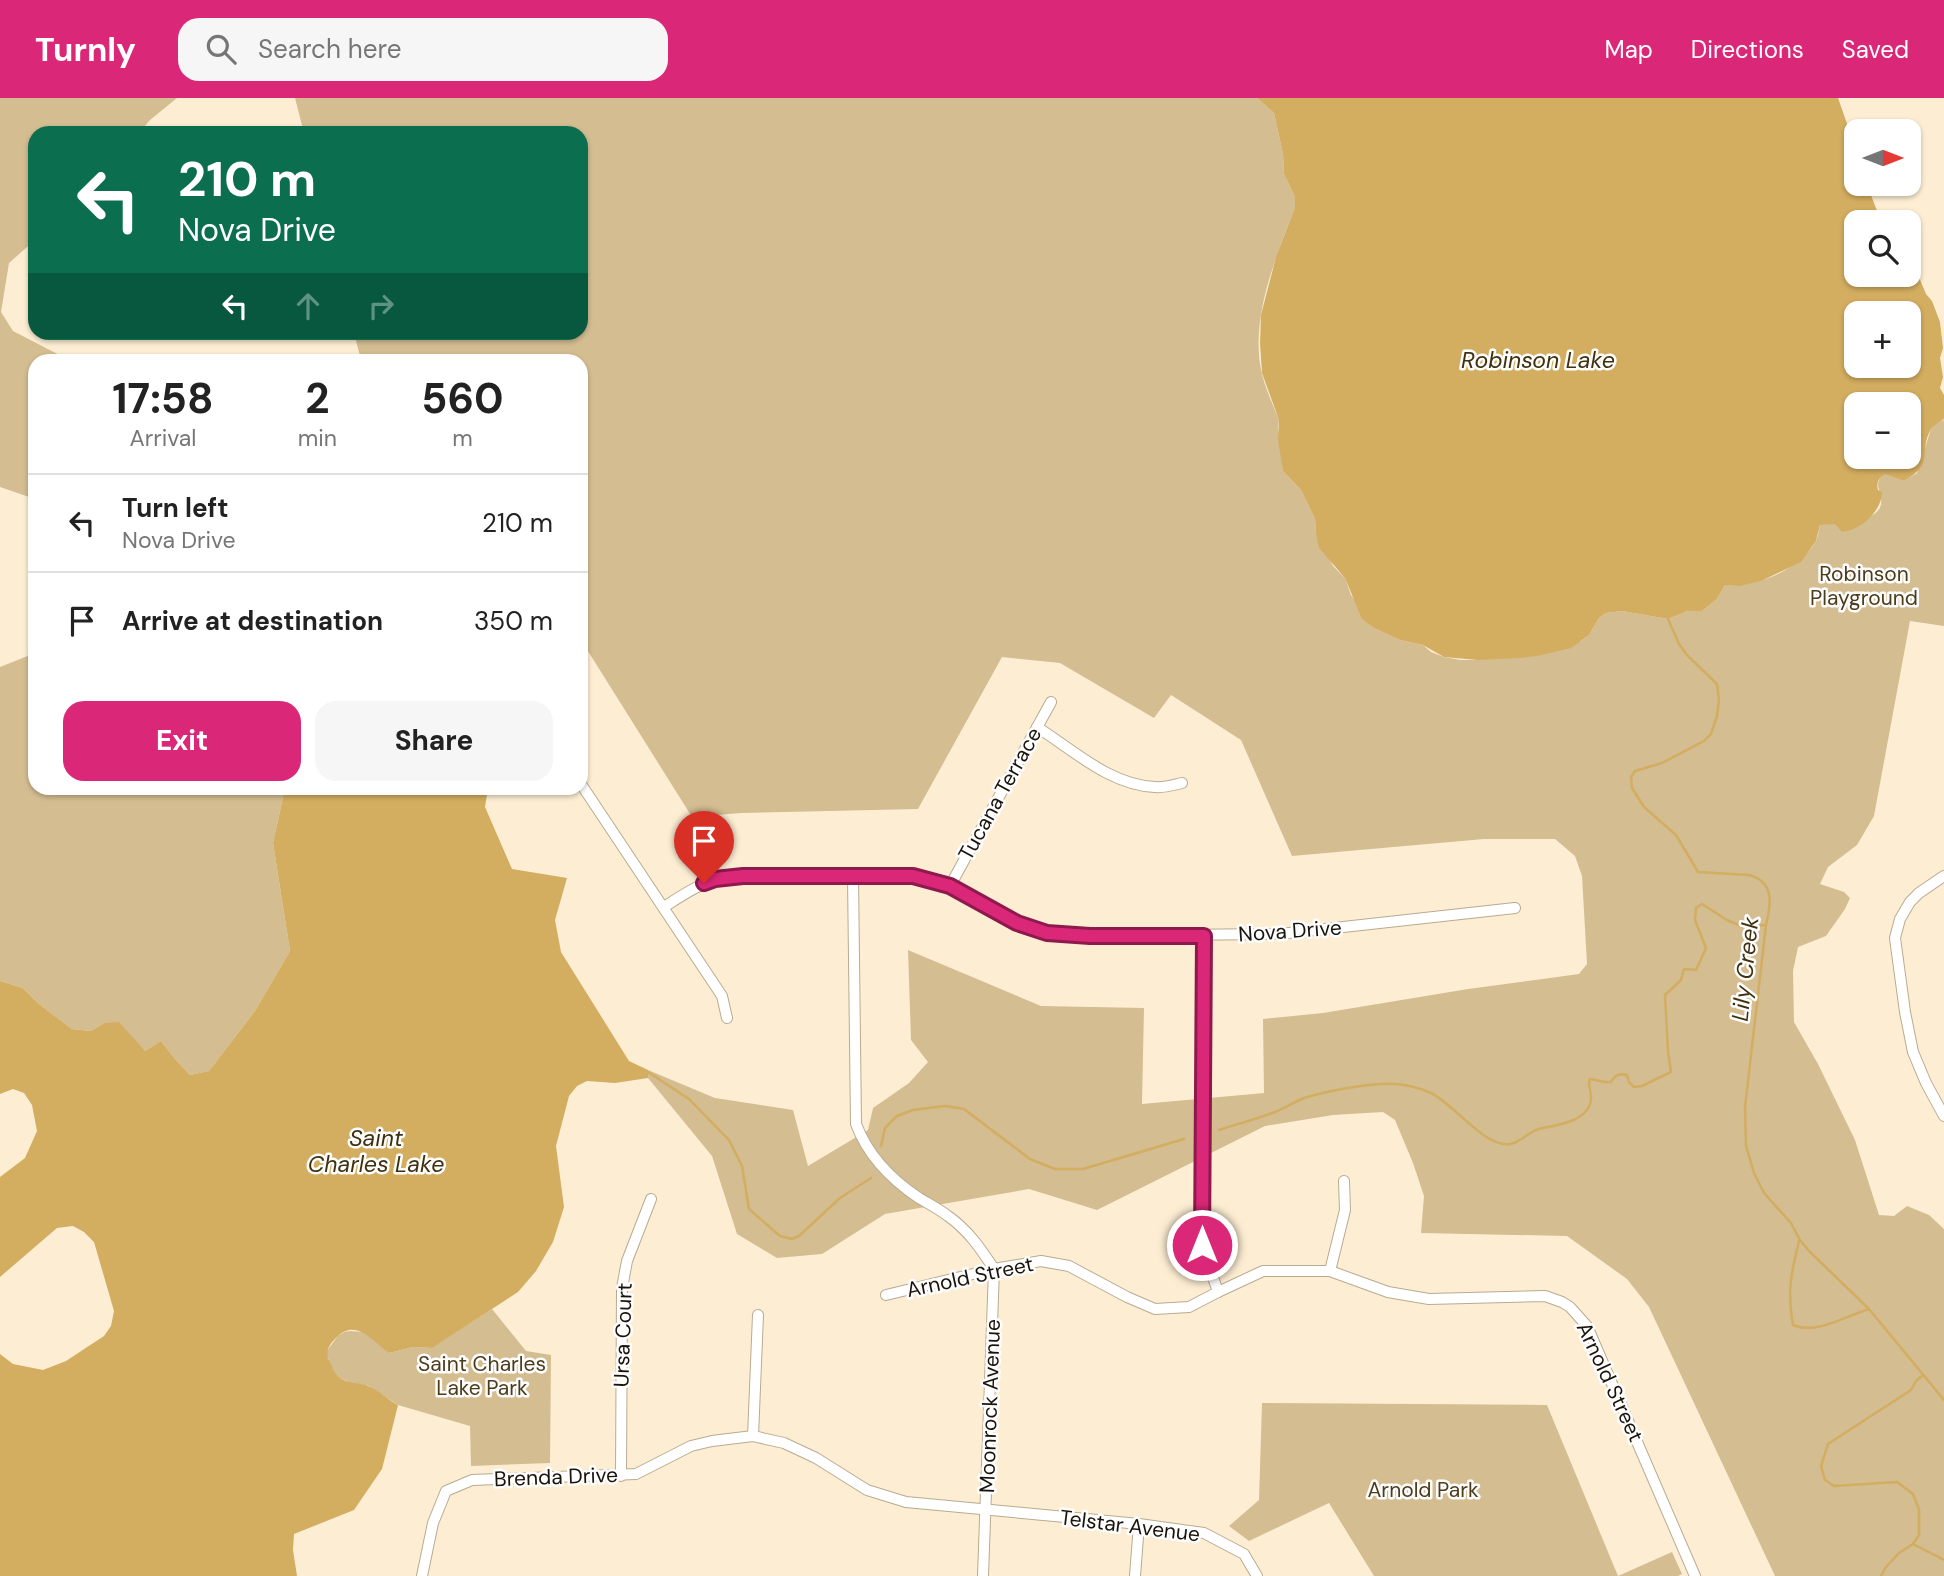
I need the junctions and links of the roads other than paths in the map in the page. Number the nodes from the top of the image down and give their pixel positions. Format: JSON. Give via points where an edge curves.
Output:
{"nodes":[{"id":1,"x":1051,"y":702,"type":"dead end"},
{"id":2,"x":1037,"y":727,"type":"junction"},
{"id":3,"x":1182,"y":783,"type":"dead end"},
{"id":4,"x":588,"y":794,"type":"edge"},
{"id":5,"x":853,"y":876,"type":"junction"},
{"id":6,"x":1944,"y":876,"type":"edge"},
{"id":7,"x":950,"y":886,"type":"junction"},
{"id":8,"x":664,"y":906,"type":"junction"},
{"id":9,"x":1515,"y":908,"type":"dead end"},
{"id":10,"x":1204,"y":936,"type":"junction"},
{"id":11,"x":727,"y":1018,"type":"dead end"},
{"id":12,"x":1944,"y":1116,"type":"edge"},
{"id":13,"x":1344,"y":1181,"type":"dead end"},
{"id":14,"x":651,"y":1199,"type":"dead end"},
{"id":15,"x":994,"y":1269,"type":"junction"},
{"id":16,"x":1330,"y":1270,"type":"junction"},
{"id":17,"x":1218,"y":1292,"type":"junction"},
{"id":18,"x":886,"y":1295,"type":"dead end"},
{"id":19,"x":758,"y":1315,"type":"dead end"},
{"id":20,"x":753,"y":1436,"type":"junction"},
{"id":21,"x":621,"y":1476,"type":"junction"},
{"id":22,"x":986,"y":1509,"type":"junction"},
{"id":23,"x":1139,"y":1524,"type":"junction"},
{"id":24,"x":422,"y":1576,"type":"edge"},
{"id":25,"x":983,"y":1576,"type":"edge"},
{"id":26,"x":1135,"y":1576,"type":"edge"},
{"id":27,"x":1257,"y":1576,"type":"edge"},
{"id":28,"x":1695,"y":1576,"type":"edge"}],
"edges":[{"from":1,"to":2,"type":"street","name":"Tucana Terrace"},
{"from":2,"to":3,"type":"street","via":[[1116,778],[1158,788]]},
{"from":2,"to":7,"type":"street","name":"Tucana Terrace"},
{"from":4,"to":8,"type":"street"},
{"from":5,"to":7,"type":"street","name":"Nova Drive","via":[[913,876]]},
{"from":5,"to":8,"type":"street","name":"Nova Drive","via":[[715,879]]},
{"from":5,"to":15,"type":"street","via":[[856,1125],[889,1175],[972,1237]]},
{"from":6,"to":12,"type":"street","via":[[1910,902],[1895,938],[1913,1052]]},
{"from":7,"to":10,"type":"street","name":"Nova Drive","via":[[1017,923],[1047,933]]},
{"from":8,"to":11,"type":"street","via":[[722,996]]},
{"from":9,"to":10,"type":"street","name":"Nova Drive","via":[[1280,934]]},
{"from":10,"to":17,"type":"street","via":[[1202,1245]]},
{"from":13,"to":16,"type":"street","via":[[1345,1210]]},
{"from":14,"to":21,"type":"street","name":"Ursa Court","via":[[627,1261],[622,1289]]},
{"from":15,"to":17,"type":"street","name":"Arnold Street","via":[[1041,1261],[1069,1266],[1155,1309],[1189,1307]]},
{"from":15,"to":18,"type":"street","name":"Arnold Street"},
{"from":15,"to":22,"type":"street","name":"Moonrock Avenue"},
{"from":16,"to":17,"type":"street","name":"Arnold Street","via":[[1263,1271]]},
{"from":16,"to":28,"type":"street","name":"Arnold Street","via":[[1388,1292],[1429,1299],[1545,1296],[1570,1307],[1587,1326]]},
{"from":19,"to":20,"type":"street"},
{"from":20,"to":21,"type":"street","name":"Brenda Drive","via":[[691,1446],[636,1474]]},
{"from":20,"to":22,"type":"street","name":"Brenda Drive","via":[[784,1443],[816,1458],[867,1490],[906,1502]]},
{"from":21,"to":24,"type":"street","name":"Brenda Drive","via":[[472,1480],[446,1491],[433,1523]]},
{"from":22,"to":23,"type":"street","name":"Telstar Avenue"},
{"from":22,"to":25,"type":"street","name":"Moonrock Avenue"},
{"from":23,"to":26,"type":"street"},
{"from":23,"to":27,"type":"street","name":"Telstar Avenue","via":[[1204,1533],[1244,1554]]}]}
